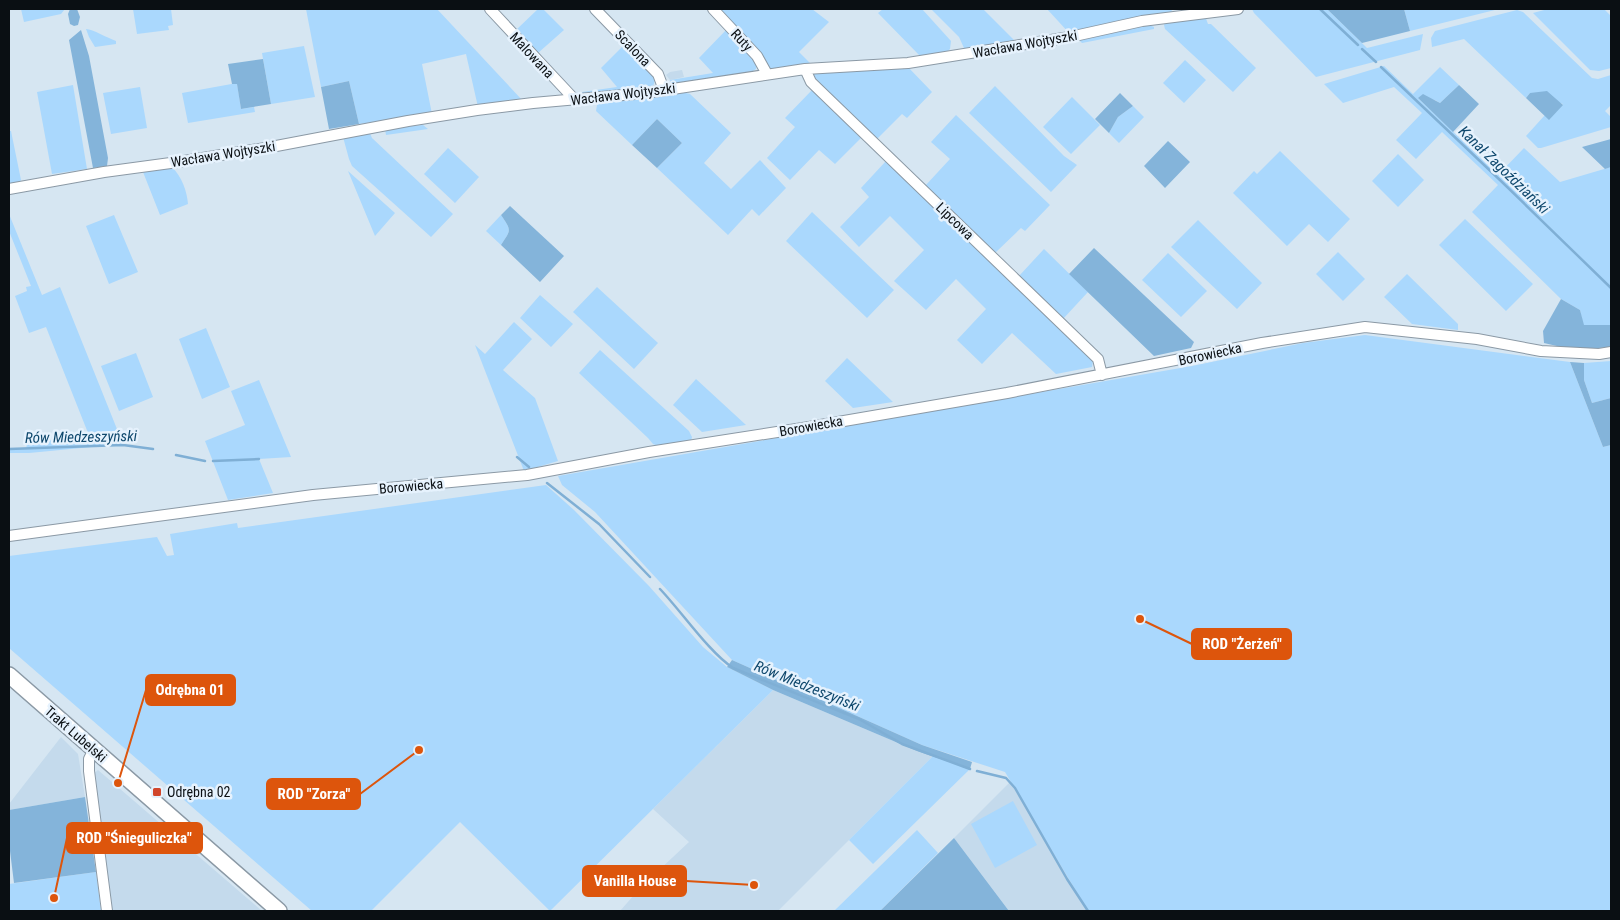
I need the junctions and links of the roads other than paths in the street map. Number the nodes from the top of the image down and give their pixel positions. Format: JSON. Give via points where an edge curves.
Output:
{"nodes":[{"id":1,"x":490,"y":9,"type":"edge"},
{"id":2,"x":595,"y":9,"type":"edge"},
{"id":3,"x":713,"y":9,"type":"edge"},
{"id":4,"x":1238,"y":9,"type":"edge"},
{"id":5,"x":805,"y":69,"type":"junction"},
{"id":6,"x":767,"y":74,"type":"junction"},
{"id":7,"x":664,"y":90,"type":"junction"},
{"id":8,"x":576,"y":100,"type":"junction"},
{"id":9,"x":9,"y":189,"type":"edge"},
{"id":10,"x":1611,"y":352,"type":"edge"},
{"id":11,"x":1102,"y":375,"type":"junction"},
{"id":12,"x":9,"y":536,"type":"edge"},
{"id":13,"x":9,"y":675,"type":"edge"},
{"id":14,"x":94,"y":749,"type":"junction"},
{"id":15,"x":107,"y":911,"type":"edge"},
{"id":16,"x":279,"y":911,"type":"edge"}],
"edges":[{"from":1,"to":8,"type":"street","name":"Malowana"},
{"from":2,"to":7,"type":"street","name":"Scalona","via":[[658,74]]},
{"from":3,"to":6,"type":"street","name":"Ruty","via":[[757,56]]},
{"from":4,"to":5,"type":"street","name":"Wacława Wojtyszki","via":[[1142,21],[959,56],[908,63]]},
{"from":5,"to":6,"type":"street","name":"Wacława Wojtyszki"},
{"from":5,"to":11,"type":"street","name":"Lipcowa","via":[[811,82],[1098,359]]},
{"from":6,"to":7,"type":"street","name":"Wacława Wojtyszki"},
{"from":7,"to":8,"type":"street","name":"Wacława Wojtyszki"},
{"from":8,"to":9,"type":"street","name":"Wacława Wojtyszki","via":[[477,110]]},
{"from":10,"to":11,"type":"street","name":"Borowiecka","via":[[1541,351],[1477,339],[1365,327]]},
{"from":11,"to":12,"type":"street","name":"Borowiecka","via":[[527,475],[313,495]]},
{"from":13,"to":14,"type":"street","name":"Trakt Lubelski"},
{"from":14,"to":15,"type":"street","via":[[88,759]]},
{"from":14,"to":16,"type":"street","name":"Trakt Lubelski"}]}
